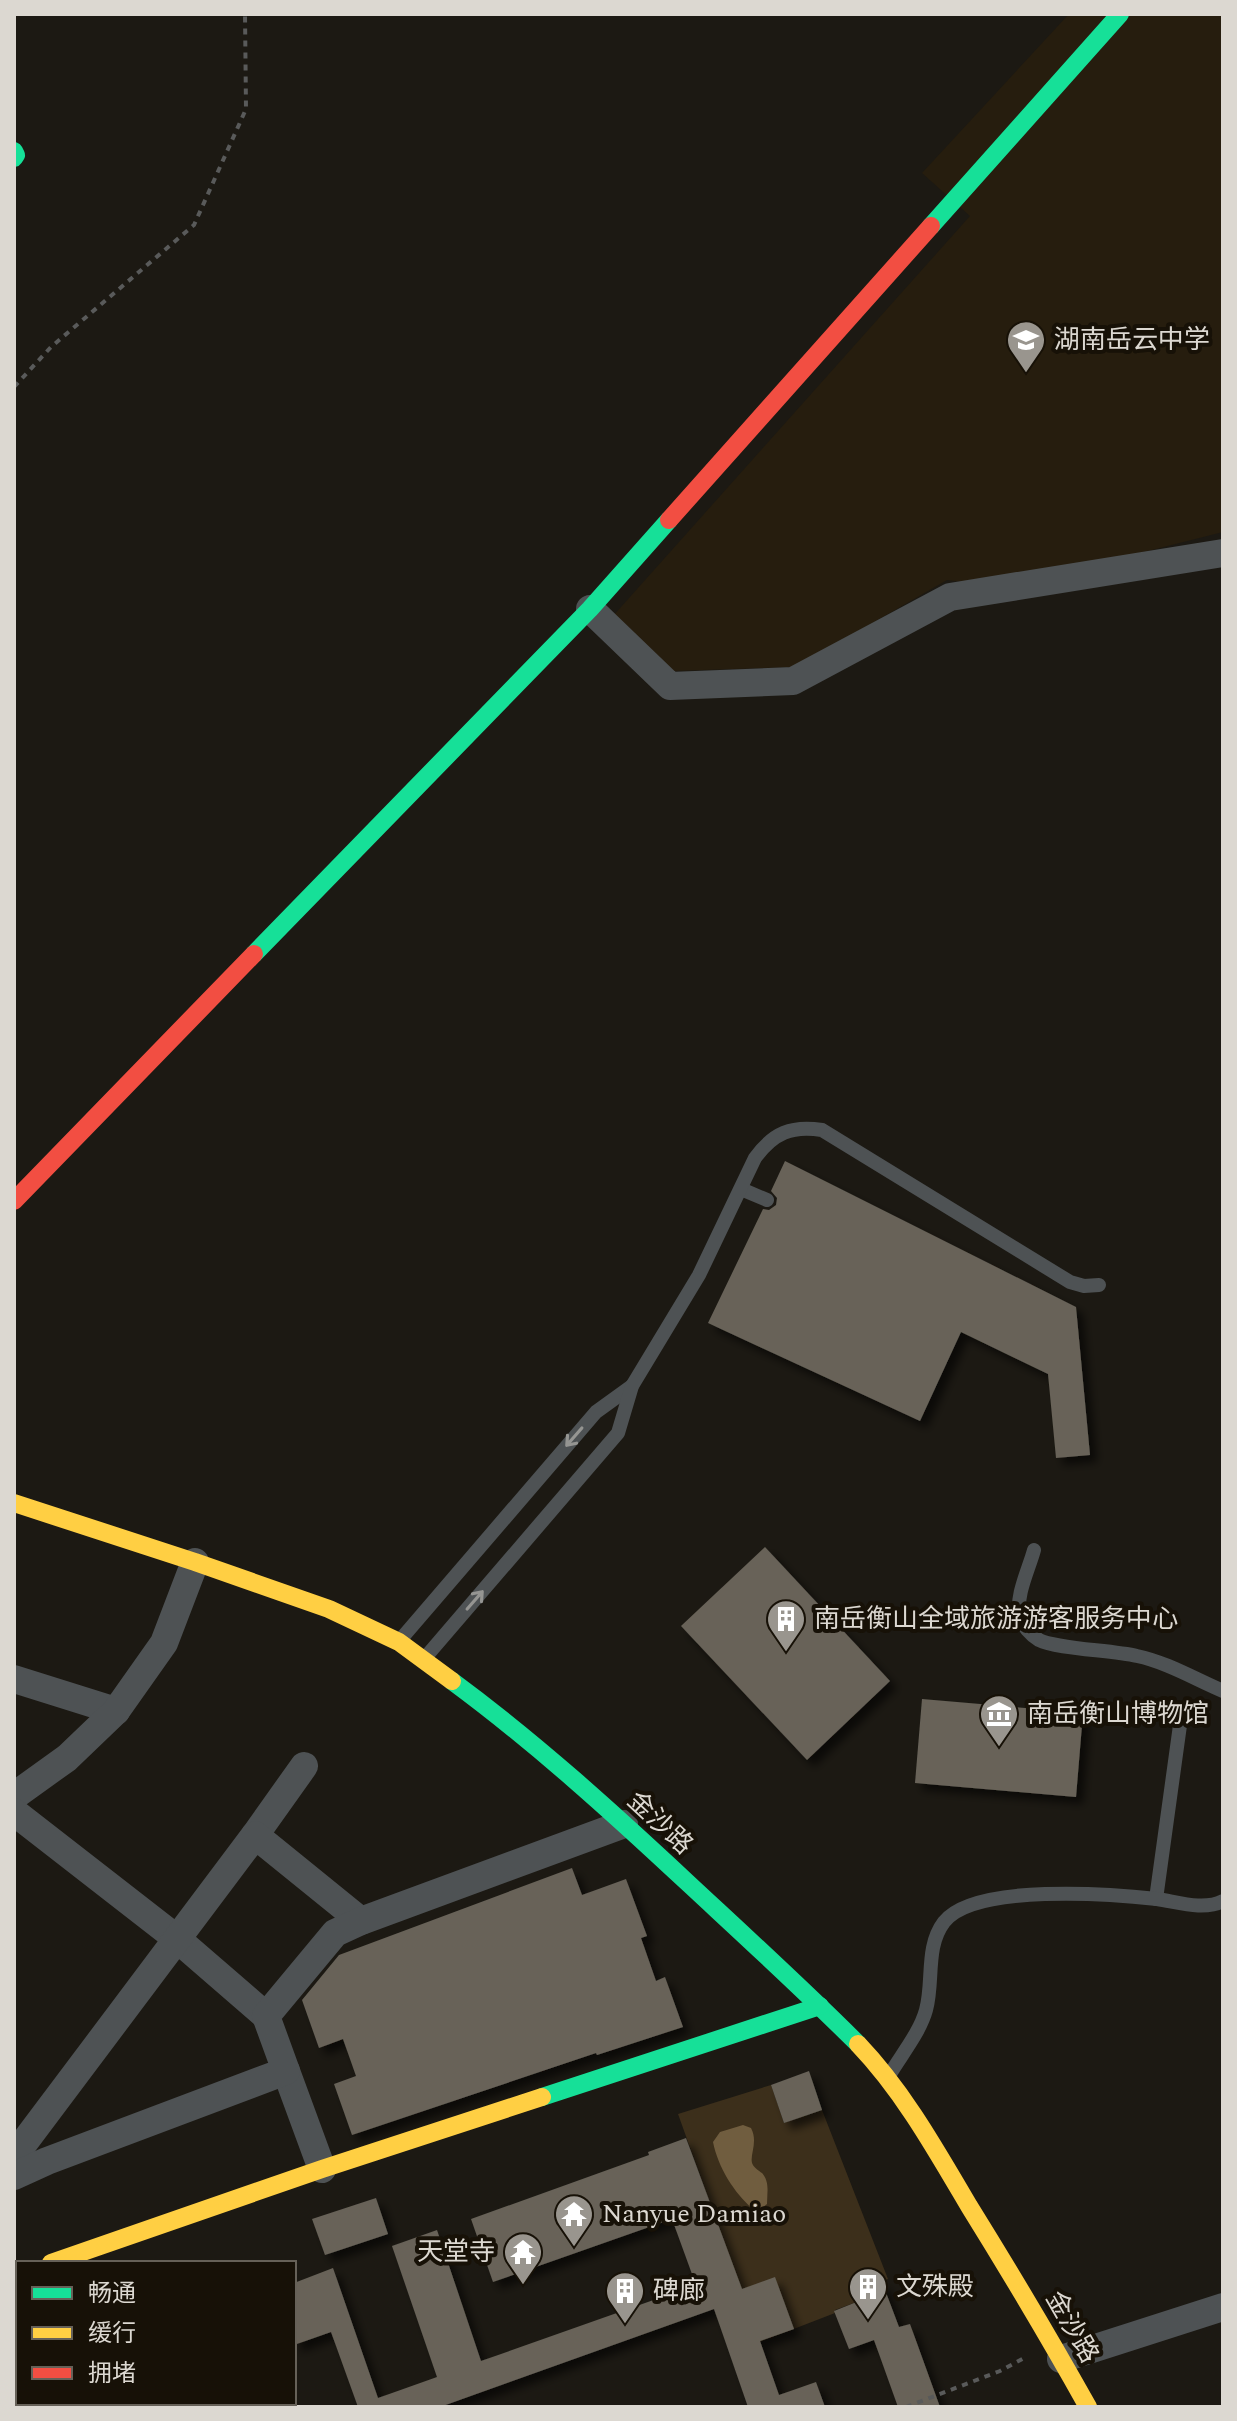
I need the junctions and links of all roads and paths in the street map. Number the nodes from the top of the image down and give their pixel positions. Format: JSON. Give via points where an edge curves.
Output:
{"nodes":[{"id":1,"x":245,"y":14,"type":"edge"},
{"id":2,"x":1120,"y":14,"type":"edge"},
{"id":3,"x":14,"y":151,"type":"edge"},
{"id":4,"x":14,"y":158,"type":"edge"},
{"id":5,"x":14,"y":387,"type":"edge"},
{"id":6,"x":1223,"y":553,"type":"edge"},
{"id":7,"x":590,"y":609,"type":"junction"},
{"id":8,"x":741,"y":1189,"type":"junction"},
{"id":9,"x":767,"y":1200,"type":"dead end"},
{"id":10,"x":14,"y":1201,"type":"edge"},
{"id":11,"x":1099,"y":1285,"type":"dead end"},
{"id":12,"x":632,"y":1386,"type":"junction"},
{"id":13,"x":14,"y":1503,"type":"edge"},
{"id":14,"x":1034,"y":1550,"type":"dead end"},
{"id":15,"x":195,"y":1562,"type":"junction"},
{"id":16,"x":399,"y":1642,"type":"junction"},
{"id":17,"x":424,"y":1659,"type":"junction"},
{"id":18,"x":14,"y":1679,"type":"edge"},
{"id":19,"x":1223,"y":1691,"type":"edge"},
{"id":20,"x":116,"y":1711,"type":"junction"},
{"id":21,"x":1181,"y":1718,"type":"dead end"},
{"id":22,"x":304,"y":1766,"type":"dead end"},
{"id":23,"x":14,"y":1796,"type":"edge"},
{"id":24,"x":14,"y":1812,"type":"edge"},
{"id":25,"x":624,"y":1824,"type":"junction"},
{"id":26,"x":255,"y":1835,"type":"junction"},
{"id":27,"x":1156,"y":1899,"type":"junction"},
{"id":28,"x":1223,"y":1901,"type":"edge"},
{"id":29,"x":361,"y":1921,"type":"junction"},
{"id":30,"x":176,"y":1938,"type":"junction"},
{"id":31,"x":820,"y":2006,"type":"junction"},
{"id":32,"x":266,"y":2016,"type":"junction"},
{"id":33,"x":286,"y":2071,"type":"junction"},
{"id":34,"x":888,"y":2077,"type":"junction"},
{"id":35,"x":14,"y":2156,"type":"edge"},
{"id":36,"x":322,"y":2169,"type":"junction"},
{"id":37,"x":14,"y":2176,"type":"edge"},
{"id":38,"x":57,"y":2261,"type":"edge"},
{"id":39,"x":1223,"y":2307,"type":"edge"},
{"id":40,"x":1056,"y":2351,"type":"junction"},
{"id":41,"x":906,"y":2407,"type":"edge"},
{"id":42,"x":1088,"y":2407,"type":"edge"}],
"edges":[{"from":1,"to":5,"type":"path","via":[[246,109],[194,225],[51,347]]},
{"from":2,"to":7,"type":"street"},
{"from":3,"to":4,"type":"street"},
{"from":6,"to":7,"type":"street","via":[[950,597],[793,681],[670,686]]},
{"from":7,"to":10,"type":"street"},
{"from":8,"to":9,"type":"lane"},
{"from":8,"to":11,"type":"lane","via":[[755,1158],[776,1135],[807,1127],[822,1130],[1070,1282]]},
{"from":8,"to":12,"type":"lane","via":[[699,1275]]},
{"from":12,"to":16,"type":"lane","one_way":true,"via":[[596,1412]]},
{"from":17,"to":12,"type":"lane","one_way":true,"via":[[618,1433]]},
{"from":13,"to":15,"type":"street","name":"金沙路"},
{"from":14,"to":19,"type":"lane","via":[[1020,1617],[1037,1639],[1143,1657]]},
{"from":15,"to":16,"type":"street","name":"金沙路","via":[[329,1609]]},
{"from":15,"to":20,"type":"street","via":[[164,1643]]},
{"from":16,"to":17,"type":"street","name":"金沙路"},
{"from":17,"to":25,"type":"street","name":"金沙路","via":[[509,1723]]},
{"from":18,"to":20,"type":"street"},
{"from":20,"to":23,"type":"street","via":[[67,1758]]},
{"from":21,"to":27,"type":"lane"},
{"from":22,"to":26,"type":"street"},
{"from":24,"to":30,"type":"street"},
{"from":25,"to":29,"type":"street"},
{"from":25,"to":31,"type":"street","name":"金沙路"},
{"from":26,"to":29,"type":"street"},
{"from":26,"to":30,"type":"street"},
{"from":27,"to":28,"type":"lane","via":[[1205,1905]]},
{"from":27,"to":34,"type":"lane","via":[[1058,1892],[1009,1897],[949,1915],[933,1948],[925,2013]]},
{"from":29,"to":32,"type":"street","via":[[335,1933]]},
{"from":30,"to":32,"type":"street"},
{"from":30,"to":35,"type":"street"},
{"from":31,"to":34,"type":"street","name":"金沙路"},
{"from":31,"to":36,"type":"street"},
{"from":32,"to":33,"type":"street"},
{"from":33,"to":36,"type":"street"},
{"from":33,"to":37,"type":"street"},
{"from":34,"to":40,"type":"street","name":"金沙路"},
{"from":36,"to":38,"type":"street"},
{"from":39,"to":40,"type":"street"},
{"from":40,"to":41,"type":"path"},
{"from":40,"to":42,"type":"street","name":"金沙路"}]}
